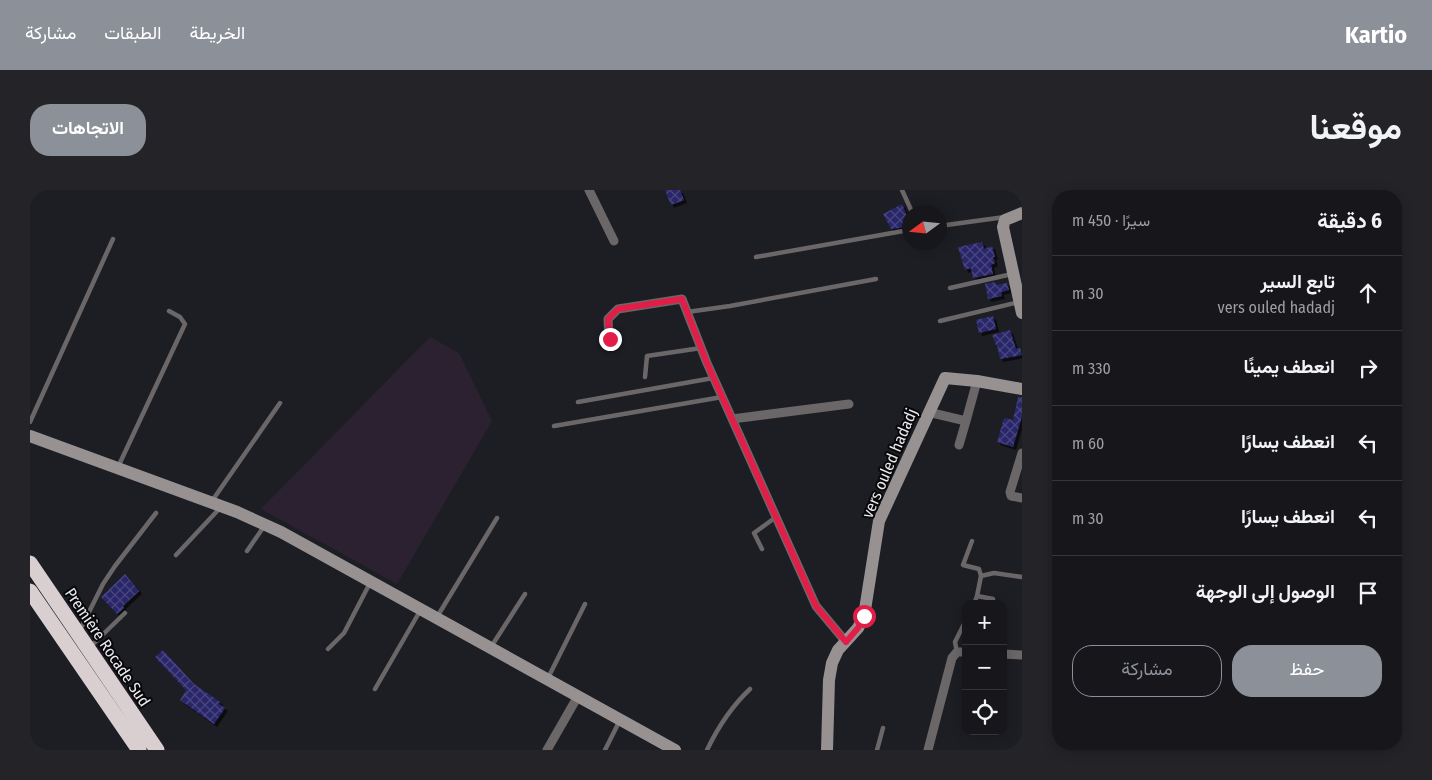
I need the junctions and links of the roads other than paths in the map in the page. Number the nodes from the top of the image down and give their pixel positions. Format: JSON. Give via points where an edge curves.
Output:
{"nodes":[{"id":1,"x":589,"y":190,"type":"edge"},
{"id":2,"x":902,"y":190,"type":"edge"},
{"id":3,"x":909,"y":205,"type":"edge"},
{"id":4,"x":1016,"y":215,"type":"edge"},
{"id":5,"x":947,"y":225,"type":"edge"},
{"id":6,"x":902,"y":231,"type":"edge"},
{"id":7,"x":113,"y":239,"type":"dead end"},
{"id":8,"x":614,"y":241,"type":"dead end"},
{"id":9,"x":756,"y":257,"type":"dead end"},
{"id":10,"x":1013,"y":274,"type":"junction"},
{"id":11,"x":876,"y":279,"type":"dead end"},
{"id":12,"x":950,"y":288,"type":"dead end"},
{"id":13,"x":1021,"y":307,"type":"edge"},
{"id":14,"x":169,"y":311,"type":"dead end"},
{"id":15,"x":687,"y":312,"type":"junction"},
{"id":16,"x":940,"y":321,"type":"dead end"},
{"id":17,"x":610,"y":339,"type":"dead end"},
{"id":18,"x":701,"y":348,"type":"junction"},
{"id":19,"x":645,"y":377,"type":"dead end"},
{"id":20,"x":713,"y":378,"type":"junction"},
{"id":21,"x":978,"y":381,"type":"junction"},
{"id":22,"x":1022,"y":389,"type":"edge"},
{"id":23,"x":722,"y":397,"type":"junction"},
{"id":24,"x":578,"y":402,"type":"dead end"},
{"id":25,"x":280,"y":403,"type":"dead end"},
{"id":26,"x":849,"y":404,"type":"dead end"},
{"id":27,"x":928,"y":412,"type":"junction"},
{"id":28,"x":732,"y":419,"type":"junction"},
{"id":29,"x":966,"y":421,"type":"junction"},
{"id":30,"x":30,"y":422,"type":"edge"},
{"id":31,"x":554,"y":426,"type":"dead end"},
{"id":32,"x":30,"y":436,"type":"edge"},
{"id":33,"x":959,"y":445,"type":"dead end"},
{"id":34,"x":1022,"y":453,"type":"edge"},
{"id":35,"x":117,"y":468,"type":"junction"},
{"id":36,"x":1022,"y":498,"type":"edge"},
{"id":37,"x":216,"y":504,"type":"junction"},
{"id":38,"x":156,"y":513,"type":"dead end"},
{"id":39,"x":497,"y":518,"type":"dead end"},
{"id":40,"x":776,"y":518,"type":"junction"},
{"id":41,"x":265,"y":525,"type":"junction"},
{"id":42,"x":972,"y":541,"type":"dead end"},
{"id":43,"x":762,"y":549,"type":"dead end"},
{"id":44,"x":247,"y":551,"type":"dead end"},
{"id":45,"x":176,"y":555,"type":"dead end"},
{"id":46,"x":30,"y":563,"type":"edge"},
{"id":47,"x":981,"y":576,"type":"junction"},
{"id":48,"x":1022,"y":577,"type":"edge"},
{"id":49,"x":371,"y":582,"type":"junction"},
{"id":50,"x":30,"y":591,"type":"edge"},
{"id":51,"x":525,"y":594,"type":"dead end"},
{"id":52,"x":977,"y":596,"type":"junction"},
{"id":53,"x":993,"y":599,"type":"dead end"},
{"id":54,"x":976,"y":600,"type":"edge"},
{"id":55,"x":585,"y":604,"type":"dead end"},
{"id":56,"x":421,"y":610,"type":"junction"},
{"id":57,"x":126,"y":613,"type":"dead end"},
{"id":58,"x":436,"y":618,"type":"junction"},
{"id":59,"x":962,"y":628,"type":"edge"},
{"id":60,"x":78,"y":633,"type":"junction"},
{"id":61,"x":846,"y":642,"type":"junction"},
{"id":62,"x":490,"y":648,"type":"junction"},
{"id":63,"x":88,"y":649,"type":"junction"},
{"id":64,"x":328,"y":649,"type":"dead end"},
{"id":65,"x":961,"y":652,"type":"edge"},
{"id":66,"x":1007,"y":654,"type":"edge"},
{"id":67,"x":1022,"y":655,"type":"edge"},
{"id":68,"x":547,"y":679,"type":"junction"},
{"id":69,"x":375,"y":689,"type":"dead end"},
{"id":70,"x":750,"y":689,"type":"dead end"},
{"id":71,"x":578,"y":696,"type":"junction"},
{"id":72,"x":620,"y":720,"type":"junction"},
{"id":73,"x":883,"y":728,"type":"dead end"},
{"id":74,"x":139,"y":750,"type":"edge"},
{"id":75,"x":157,"y":750,"type":"edge"},
{"id":76,"x":547,"y":750,"type":"edge"},
{"id":77,"x":605,"y":750,"type":"edge"},
{"id":78,"x":675,"y":750,"type":"edge"},
{"id":79,"x":707,"y":750,"type":"edge"},
{"id":80,"x":827,"y":750,"type":"edge"},
{"id":81,"x":877,"y":750,"type":"edge"},
{"id":82,"x":928,"y":750,"type":"edge"}],
"edges":[{"from":1,"to":8,"type":"street"},
{"from":2,"to":3,"type":"lane"},
{"from":4,"to":5,"type":"lane"},
{"from":4,"to":10,"type":"street","via":[[1005,220],[1003,227]]},
{"from":6,"to":9,"type":"lane"},
{"from":7,"to":30,"type":"lane"},
{"from":10,"to":12,"type":"lane"},
{"from":10,"to":13,"type":"street"},
{"from":11,"to":15,"type":"lane"},
{"from":13,"to":16,"type":"lane"},
{"from":14,"to":35,"type":"lane","via":[[186,324]]},
{"from":15,"to":17,"type":"street","via":[[682,299],[618,309],[608,319]]},
{"from":15,"to":18,"type":"street"},
{"from":18,"to":19,"type":"lane","via":[[647,356]]},
{"from":18,"to":20,"type":"street"},
{"from":20,"to":23,"type":"street"},
{"from":20,"to":24,"type":"lane"},
{"from":21,"to":22,"type":"street","name":"vers ouled hadadj"},
{"from":21,"to":27,"type":"street","name":"vers ouled hadadj","via":[[944,378]]},
{"from":21,"to":29,"type":"street"},
{"from":23,"to":28,"type":"street"},
{"from":23,"to":31,"type":"lane"},
{"from":25,"to":37,"type":"lane"},
{"from":26,"to":28,"type":"street"},
{"from":27,"to":29,"type":"street"},
{"from":27,"to":61,"type":"street","name":"vers ouled hadadj","via":[[879,521],[864,616]]},
{"from":28,"to":40,"type":"street"},
{"from":29,"to":33,"type":"street"},
{"from":32,"to":35,"type":"street"},
{"from":34,"to":36,"type":"street","via":[[1010,492],[1012,496]]},
{"from":35,"to":37,"type":"street"},
{"from":37,"to":41,"type":"street"},
{"from":37,"to":45,"type":"lane"},
{"from":38,"to":60,"type":"lane","via":[[103,584]]},
{"from":39,"to":58,"type":"lane"},
{"from":40,"to":43,"type":"lane","via":[[754,532]]},
{"from":40,"to":61,"type":"street","via":[[816,606]]},
{"from":41,"to":44,"type":"lane"},
{"from":41,"to":49,"type":"street"},
{"from":42,"to":47,"type":"lane","via":[[963,565],[979,569]]},
{"from":46,"to":60,"type":"highway","name":"Première Rocade Sud"},
{"from":47,"to":48,"type":"lane","via":[[994,573]]},
{"from":47,"to":52,"type":"lane"},
{"from":49,"to":56,"type":"street"},
{"from":49,"to":64,"type":"lane","via":[[344,633]]},
{"from":50,"to":74,"type":"highway","name":"Première Rocade Sud"},
{"from":51,"to":62,"type":"lane"},
{"from":52,"to":53,"type":"lane"},
{"from":52,"to":54,"type":"lane"},
{"from":55,"to":68,"type":"lane"},
{"from":56,"to":58,"type":"street"},
{"from":56,"to":69,"type":"lane"},
{"from":57,"to":63,"type":"lane"},
{"from":58,"to":62,"type":"street"},
{"from":59,"to":65,"type":"lane","via":[[955,642]]},
{"from":60,"to":63,"type":"highway","name":"Première Rocade Sud"},
{"from":61,"to":80,"type":"street","name":"vers ouled hadadj","via":[[835,657],[830,672]]},
{"from":62,"to":68,"type":"street"},
{"from":63,"to":75,"type":"highway","name":"Première Rocade Sud"},
{"from":65,"to":82,"type":"street","via":[[952,658]]},
{"from":66,"to":67,"type":"street"},
{"from":68,"to":71,"type":"street"},
{"from":70,"to":79,"type":"lane","via":[[717,728]]},
{"from":71,"to":72,"type":"street"},
{"from":71,"to":76,"type":"street"},
{"from":72,"to":77,"type":"lane"},
{"from":72,"to":78,"type":"street"},
{"from":73,"to":81,"type":"lane"}]}
